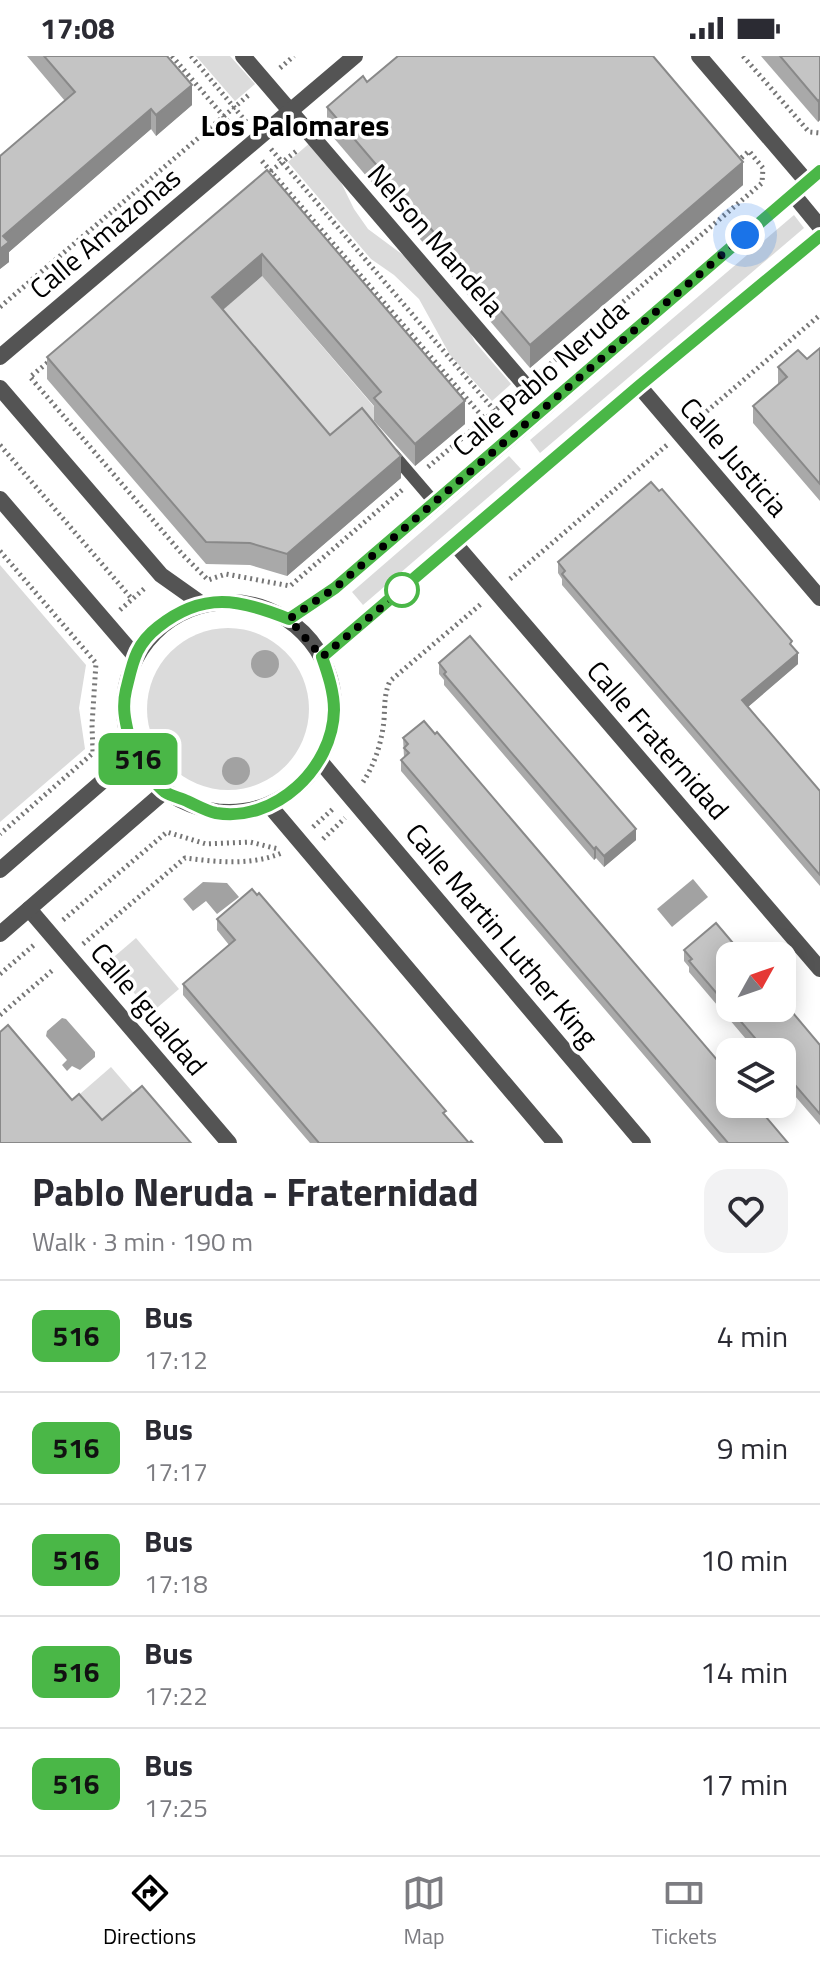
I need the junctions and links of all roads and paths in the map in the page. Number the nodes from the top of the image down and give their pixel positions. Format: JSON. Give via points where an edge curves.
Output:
{"nodes":[{"id":1,"x":172,"y":56,"type":"edge"},
{"id":2,"x":191,"y":56,"type":"edge"},
{"id":3,"x":243,"y":56,"type":"edge"},
{"id":4,"x":355,"y":56,"type":"edge"},
{"id":5,"x":699,"y":56,"type":"edge"},
{"id":6,"x":743,"y":56,"type":"edge"},
{"id":7,"x":290,"y":111,"type":"junction"},
{"id":8,"x":224,"y":117,"type":"junction"},
{"id":9,"x":820,"y":133,"type":"edge"},
{"id":10,"x":313,"y":137,"type":"junction"},
{"id":11,"x":254,"y":141,"type":"junction"},
{"id":12,"x":729,"y":149,"type":"edge"},
{"id":13,"x":282,"y":162,"type":"junction"},
{"id":14,"x":271,"y":171,"type":"junction"},
{"id":15,"x":816,"y":174,"type":"edge"},
{"id":16,"x":259,"y":182,"type":"edge"},
{"id":17,"x":793,"y":194,"type":"junction"},
{"id":18,"x":820,"y":227,"type":"edge"},
{"id":19,"x":820,"y":236,"type":"edge"},
{"id":20,"x":0,"y":307,"type":"edge"},
{"id":21,"x":820,"y":315,"type":"edge"},
{"id":22,"x":0,"y":357,"type":"edge"},
{"id":23,"x":54,"y":357,"type":"edge"},
{"id":24,"x":526,"y":386,"type":"junction"},
{"id":25,"x":639,"y":386,"type":"junction"},
{"id":26,"x":0,"y":388,"type":"edge"},
{"id":27,"x":494,"y":410,"type":"junction"},
{"id":28,"x":484,"y":418,"type":"junction"},
{"id":29,"x":680,"y":434,"type":"junction"},
{"id":30,"x":381,"y":440,"type":"edge"},
{"id":31,"x":0,"y":445,"type":"edge"},
{"id":32,"x":414,"y":479,"type":"junction"},
{"id":33,"x":0,"y":499,"type":"edge"},
{"id":34,"x":435,"y":503,"type":"junction"},
{"id":35,"x":456,"y":545,"type":"junction"},
{"id":36,"x":0,"y":551,"type":"edge"},
{"id":37,"x":183,"y":555,"type":"junction"},
{"id":38,"x":161,"y":575,"type":"junction"},
{"id":39,"x":496,"y":591,"type":"junction"},
{"id":40,"x":820,"y":598,"type":"edge"},
{"id":41,"x":132,"y":599,"type":"junction"},
{"id":42,"x":202,"y":604,"type":"junction"},
{"id":43,"x":289,"y":619,"type":"junction"},
{"id":44,"x":106,"y":622,"type":"junction"},
{"id":45,"x":81,"y":644,"type":"junction"},
{"id":46,"x":135,"y":656,"type":"junction"},
{"id":47,"x":322,"y":657,"type":"junction"},
{"id":48,"x":134,"y":754,"type":"junction"},
{"id":49,"x":320,"y":761,"type":"junction"},
{"id":50,"x":164,"y":792,"type":"junction"},
{"id":51,"x":354,"y":801,"type":"junction"},
{"id":52,"x":269,"y":805,"type":"junction"},
{"id":53,"x":0,"y":834,"type":"edge"},
{"id":54,"x":296,"y":848,"type":"junction"},
{"id":55,"x":0,"y":870,"type":"edge"},
{"id":56,"x":29,"y":909,"type":"junction"},
{"id":57,"x":50,"y":932,"type":"junction"},
{"id":58,"x":0,"y":934,"type":"edge"},
{"id":59,"x":70,"y":956,"type":"junction"},
{"id":60,"x":820,"y":969,"type":"edge"},
{"id":61,"x":0,"y":974,"type":"edge"},
{"id":62,"x":0,"y":1015,"type":"edge"},
{"id":63,"x":229,"y":1143,"type":"edge"},
{"id":64,"x":555,"y":1143,"type":"edge"},
{"id":65,"x":643,"y":1143,"type":"edge"}],
"edges":[{"from":1,"to":8,"type":"path"},
{"from":2,"to":11,"type":"path"},
{"from":3,"to":7,"type":"street","name":"Nelson Mandela"},
{"from":4,"to":7,"type":"street","name":"Calle Amazonas"},
{"from":5,"to":15,"type":"street"},
{"from":6,"to":9,"type":"path","via":[[809,132]]},
{"from":7,"to":10,"type":"street","name":"Nelson Mandela"},
{"from":7,"to":11,"type":"street","name":"Calle Amazonas"},
{"from":8,"to":11,"type":"path"},
{"from":8,"to":20,"type":"path"},
{"from":10,"to":13,"type":"path"},
{"from":10,"to":24,"type":"street","name":"Nelson Mandela"},
{"from":11,"to":13,"type":"path"},
{"from":11,"to":14,"type":"path"},
{"from":11,"to":22,"type":"street","name":"Calle Amazonas"},
{"from":12,"to":24,"type":"path","via":[[739,160],[749,151],[763,168],[762,183]]},
{"from":13,"to":14,"type":"path"},
{"from":13,"to":27,"type":"path"},
{"from":14,"to":16,"type":"path"},
{"from":14,"to":28,"type":"path"},
{"from":15,"to":17,"type":"street","name":"Calle Pablo Neruda"},
{"from":17,"to":18,"type":"street"},
{"from":17,"to":34,"type":"street","name":"Calle Pablo Neruda"},
{"from":19,"to":25,"type":"street"},
{"from":21,"to":29,"type":"path"},
{"from":23,"to":37,"type":"path","via":[[30,377]]},
{"from":24,"to":27,"type":"path"},
{"from":25,"to":29,"type":"street","name":"Calle Justicia"},
{"from":25,"to":35,"type":"street"},
{"from":26,"to":38,"type":"street"},
{"from":27,"to":28,"type":"path"},
{"from":28,"to":32,"type":"path"},
{"from":29,"to":39,"type":"path"},
{"from":29,"to":40,"type":"street","name":"Calle Justicia"},
{"from":30,"to":32,"type":"lane"},
{"from":31,"to":41,"type":"path"},
{"from":32,"to":34,"type":"lane"},
{"from":32,"to":37,"type":"path","via":[[290,586],[226,574],[208,580]]},
{"from":33,"to":44,"type":"street"},
{"from":34,"to":43,"type":"street","name":"Calle Pablo Neruda","via":[[335,588]]},
{"from":35,"to":39,"type":"street","name":"Calle Fraternidad"},
{"from":35,"to":47,"type":"street"},
{"from":36,"to":45,"type":"path"},
{"from":37,"to":38,"type":"path"},
{"from":38,"to":41,"type":"path"},
{"from":38,"to":42,"type":"street"},
{"from":39,"to":51,"type":"path","via":[[390,681],[373,767]]},
{"from":39,"to":60,"type":"street","name":"Calle Fraternidad"},
{"from":41,"to":44,"type":"path"},
{"from":42,"to":43,"type":"street","via":[[249,603]]},
{"from":42,"to":46,"type":"street","via":[[163,623],[144,638]]},
{"from":43,"to":47,"type":"street"},
{"from":44,"to":45,"type":"path"},
{"from":44,"to":46,"type":"street"},
{"from":45,"to":53,"type":"path","via":[[96,663],[93,753]]},
{"from":46,"to":48,"type":"street","via":[[122,705]]},
{"from":47,"to":49,"type":"street","via":[[334,709],[331,736]]},
{"from":48,"to":50,"type":"street"},
{"from":48,"to":55,"type":"street"},
{"from":49,"to":51,"type":"street","name":"Calle Martin Luther King"},
{"from":49,"to":52,"type":"street","via":[[298,787]]},
{"from":50,"to":52,"type":"street","via":[[215,813],[245,813]]},
{"from":50,"to":56,"type":"street"},
{"from":51,"to":54,"type":"path"},
{"from":51,"to":54,"type":"path"},
{"from":51,"to":65,"type":"street","name":"Calle Martin Luther King"},
{"from":52,"to":54,"type":"street"},
{"from":54,"to":57,"type":"path","via":[[206,844],[167,832]]},
{"from":54,"to":59,"type":"path","via":[[225,863],[185,858]]},
{"from":54,"to":64,"type":"street"},
{"from":56,"to":57,"type":"street","name":"Calle Igualdad"},
{"from":56,"to":58,"type":"street"},
{"from":57,"to":59,"type":"street","name":"Calle Igualdad"},
{"from":57,"to":61,"type":"path"},
{"from":59,"to":62,"type":"path"},
{"from":59,"to":63,"type":"street","name":"Calle Igualdad"}]}
